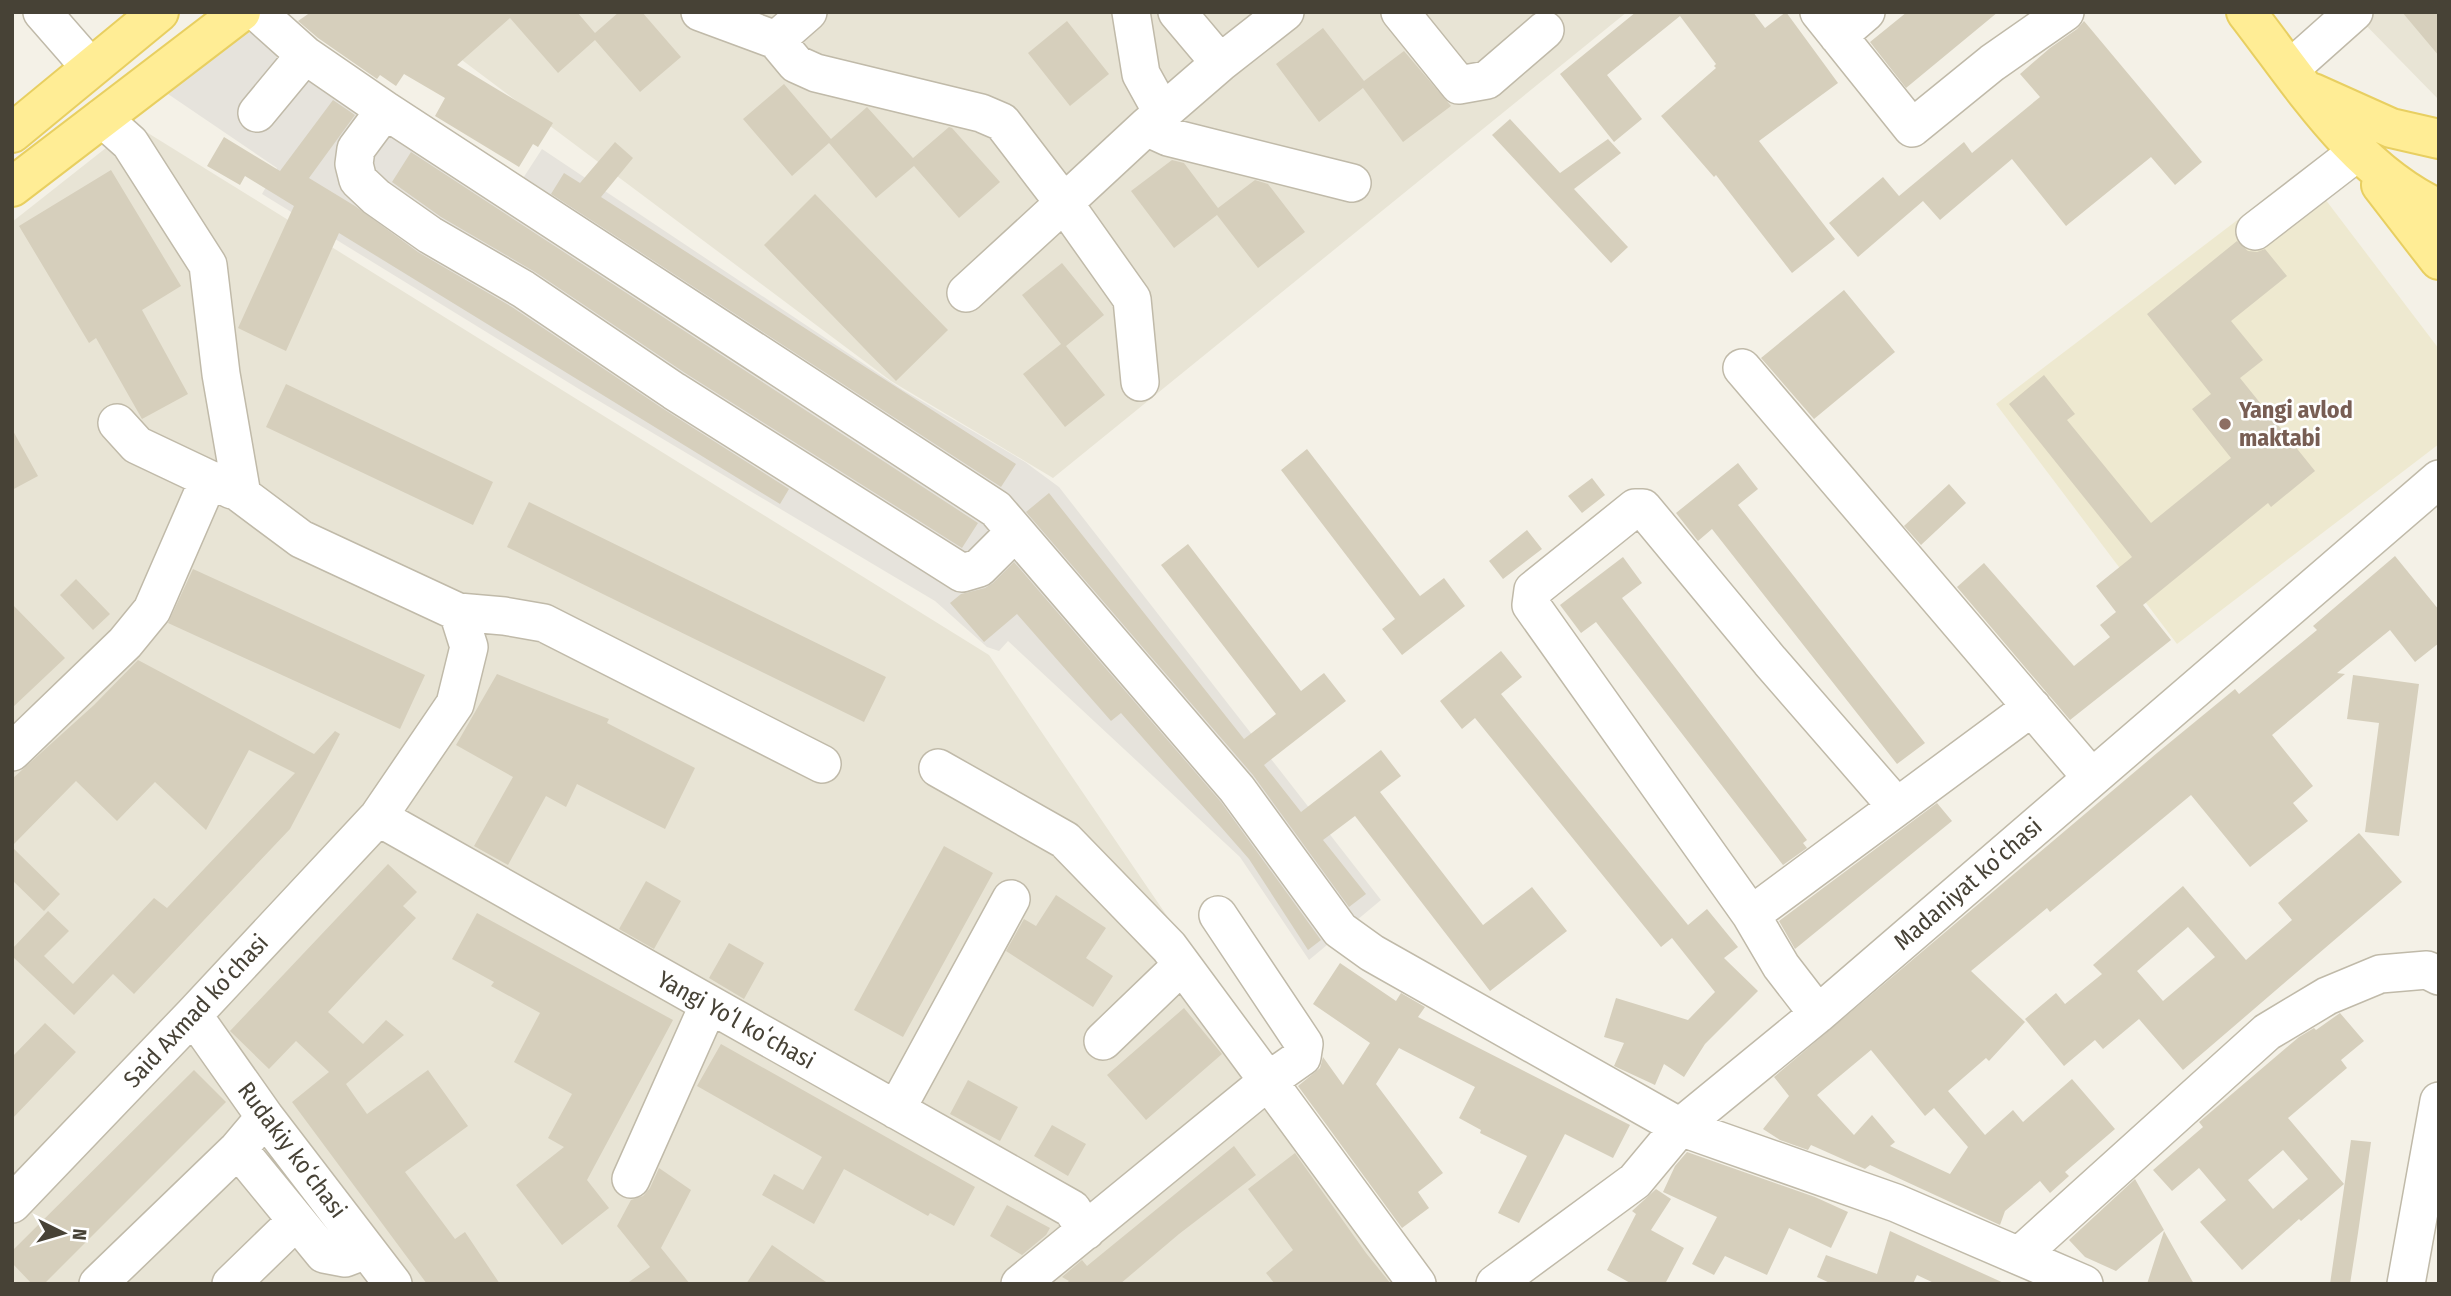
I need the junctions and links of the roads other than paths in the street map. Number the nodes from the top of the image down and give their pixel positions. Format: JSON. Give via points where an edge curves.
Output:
{"nodes":[{"id":1,"x":42,"y":12,"type":"edge"},
{"id":2,"x":159,"y":12,"type":"edge"},
{"id":3,"x":241,"y":12,"type":"edge"},
{"id":4,"x":257,"y":12,"type":"edge"},
{"id":5,"x":700,"y":12,"type":"edge"},
{"id":6,"x":808,"y":12,"type":"edge"},
{"id":7,"x":1131,"y":12,"type":"edge"},
{"id":8,"x":1177,"y":12,"type":"edge"},
{"id":9,"x":1285,"y":12,"type":"edge"},
{"id":10,"x":1400,"y":12,"type":"edge"},
{"id":11,"x":1866,"y":12,"type":"edge"},
{"id":12,"x":2065,"y":12,"type":"edge"},
{"id":13,"x":2246,"y":12,"type":"edge"},
{"id":14,"x":2354,"y":12,"type":"edge"},
{"id":15,"x":1828,"y":24,"type":"edge"},
{"id":16,"x":1545,"y":30,"type":"dead end"},
{"id":17,"x":776,"y":40,"type":"junction"},
{"id":18,"x":305,"y":55,"type":"junction"},
{"id":19,"x":1220,"y":63,"type":"junction"},
{"id":20,"x":90,"y":67,"type":"junction"},
{"id":21,"x":2298,"y":79,"type":"junction"},
{"id":22,"x":385,"y":110,"type":"junction"},
{"id":23,"x":257,"y":113,"type":"dead end"},
{"id":24,"x":102,"y":118,"type":"junction"},
{"id":25,"x":1154,"y":120,"type":"junction"},
{"id":26,"x":12,"y":133,"type":"edge"},
{"id":27,"x":2439,"y":139,"type":"edge"},
{"id":28,"x":2353,"y":148,"type":"junction"},
{"id":29,"x":1352,"y":183,"type":"dead end"},
{"id":30,"x":12,"y":187,"type":"edge"},
{"id":31,"x":1064,"y":203,"type":"junction"},
{"id":32,"x":2439,"y":209,"type":"edge"},
{"id":33,"x":2255,"y":231,"type":"dead end"},
{"id":34,"x":2439,"y":260,"type":"edge"},
{"id":35,"x":966,"y":293,"type":"dead end"},
{"id":36,"x":1742,"y":368,"type":"dead end"},
{"id":37,"x":1140,"y":382,"type":"dead end"},
{"id":38,"x":117,"y":423,"type":"dead end"},
{"id":39,"x":209,"y":479,"type":"junction"},
{"id":40,"x":2439,"y":479,"type":"edge"},
{"id":41,"x":242,"y":495,"type":"junction"},
{"id":42,"x":1015,"y":532,"type":"junction"},
{"id":43,"x":458,"y":612,"type":"junction"},
{"id":44,"x":2032,"y":707,"type":"junction"},
{"id":45,"x":12,"y":752,"type":"edge"},
{"id":46,"x":822,"y":764,"type":"dead end"},
{"id":47,"x":938,"y":768,"type":"dead end"},
{"id":48,"x":2092,"y":778,"type":"junction"},
{"id":49,"x":1897,"y":807,"type":"junction"},
{"id":50,"x":378,"y":817,"type":"junction"},
{"id":51,"x":1011,"y":899,"type":"dead end"},
{"id":52,"x":1218,"y":915,"type":"dead end"},
{"id":53,"x":1751,"y":915,"type":"junction"},
{"id":54,"x":1182,"y":965,"type":"junction"},
{"id":55,"x":2439,"y":976,"type":"edge"},
{"id":56,"x":709,"y":1004,"type":"junction"},
{"id":57,"x":1818,"y":1014,"type":"junction"},
{"id":58,"x":193,"y":1015,"type":"junction"},
{"id":59,"x":1103,"y":1041,"type":"dead end"},
{"id":60,"x":1268,"y":1081,"type":"junction"},
{"id":61,"x":2439,"y":1101,"type":"edge"},
{"id":62,"x":896,"y":1110,"type":"junction"},
{"id":63,"x":265,"y":1117,"type":"junction"},
{"id":64,"x":1680,"y":1127,"type":"junction"},
{"id":65,"x":238,"y":1149,"type":"junction"},
{"id":66,"x":631,"y":1179,"type":"dead end"},
{"id":67,"x":12,"y":1204,"type":"edge"},
{"id":68,"x":296,"y":1221,"type":"junction"},
{"id":69,"x":1086,"y":1231,"type":"junction"},
{"id":70,"x":366,"y":1250,"type":"junction"},
{"id":71,"x":2019,"y":1256,"type":"junction"},
{"id":72,"x":98,"y":1284,"type":"edge"},
{"id":73,"x":231,"y":1284,"type":"edge"},
{"id":74,"x":393,"y":1284,"type":"edge"},
{"id":75,"x":1020,"y":1284,"type":"edge"},
{"id":76,"x":1417,"y":1284,"type":"edge"},
{"id":77,"x":1495,"y":1284,"type":"edge"},
{"id":78,"x":2084,"y":1284,"type":"edge"},
{"id":79,"x":2406,"y":1284,"type":"edge"}],
"edges":[{"from":1,"to":20,"type":"street"},
{"from":2,"to":20,"type":"main road"},
{"from":3,"to":24,"type":"main road"},
{"from":4,"to":18,"type":"street"},
{"from":5,"to":17,"type":"street"},
{"from":6,"to":17,"type":"street"},
{"from":7,"to":25,"type":"street","via":[[1140,74]]},
{"from":8,"to":19,"type":"street"},
{"from":9,"to":19,"type":"street"},
{"from":10,"to":16,"type":"street","via":[[1459,85],[1487,80]]},
{"from":11,"to":15,"type":"street"},
{"from":12,"to":15,"type":"street","via":[[1912,128]]},
{"from":13,"to":21,"type":"main road"},
{"from":14,"to":21,"type":"street"},
{"from":17,"to":31,"type":"street","via":[[796,64],[816,73],[1002,122]]},
{"from":18,"to":22,"type":"street"},
{"from":18,"to":23,"type":"street"},
{"from":19,"to":25,"type":"street"},
{"from":20,"to":26,"type":"main road"},
{"from":21,"to":27,"type":"main road","via":[[2391,128]]},
{"from":21,"to":28,"type":"main road"},
{"from":22,"to":42,"type":"street","via":[[996,509]]},
{"from":22,"to":42,"type":"street","via":[[356,149],[358,180],[430,235],[523,289],[674,391],[962,573],[979,568]]},
{"from":24,"to":30,"type":"main road"},
{"from":24,"to":41,"type":"street","via":[[130,143],[208,265]]},
{"from":25,"to":29,"type":"street","via":[[1168,137]]},
{"from":25,"to":31,"type":"street"},
{"from":28,"to":32,"type":"main road","via":[[2413,197]]},
{"from":28,"to":33,"type":"street"},
{"from":28,"to":34,"type":"main road"},
{"from":31,"to":35,"type":"street"},
{"from":31,"to":37,"type":"street","via":[[1132,299]]},
{"from":36,"to":44,"type":"street"},
{"from":38,"to":39,"type":"street","via":[[137,444]]},
{"from":39,"to":41,"type":"street"},
{"from":39,"to":45,"type":"street","via":[[152,610],[125,643]]},
{"from":40,"to":48,"type":"street","name":"Madaniyat koʻchasi"},
{"from":41,"to":43,"type":"street","via":[[301,539]]},
{"from":42,"to":64,"type":"street","via":[[1237,789],[1340,930],[1372,953]]},
{"from":43,"to":46,"type":"street","via":[[544,623]]},
{"from":43,"to":50,"type":"street","name":"Said Axmad koʻchasi","via":[[469,647],[455,704]]},
{"from":44,"to":48,"type":"street"},
{"from":44,"to":49,"type":"street"},
{"from":47,"to":54,"type":"street","via":[[1065,840]]},
{"from":48,"to":57,"type":"street","name":"Madaniyat koʻchasi"},
{"from":49,"to":53,"type":"street"},
{"from":49,"to":53,"type":"street","via":[[1643,508],[1635,508],[1532,590],[1531,605]]},
{"from":50,"to":56,"type":"street","name":"Yangi Yoʻl koʻchasi"},
{"from":50,"to":58,"type":"street","name":"Said Axmad koʻchasi"},
{"from":51,"to":62,"type":"street"},
{"from":52,"to":60,"type":"street","via":[[1304,1044],[1302,1057]]},
{"from":53,"to":57,"type":"street","via":[[1781,966]]},
{"from":54,"to":59,"type":"street"},
{"from":54,"to":60,"type":"street"},
{"from":55,"to":71,"type":"street","via":[[2427,970],[2380,974],[2327,996],[2267,1031]]},
{"from":56,"to":62,"type":"street","name":"Yangi Yoʻl koʻchasi"},
{"from":56,"to":66,"type":"street"},
{"from":57,"to":64,"type":"street","name":"Madaniyat koʻchasi"},
{"from":58,"to":63,"type":"street","name":"Rudakiy koʻchasi"},
{"from":58,"to":67,"type":"street","name":"Said Axmad koʻchasi"},
{"from":60,"to":69,"type":"street"},
{"from":60,"to":76,"type":"street"},
{"from":61,"to":79,"type":"street"},
{"from":62,"to":69,"type":"street","name":"Yangi Yoʻl koʻchasi","via":[[1072,1209]]},
{"from":63,"to":65,"type":"street"},
{"from":63,"to":70,"type":"street","name":"Rudakiy koʻchasi"},
{"from":64,"to":71,"type":"street","via":[[1896,1203]]},
{"from":64,"to":77,"type":"street","name":"Madaniyat koʻchasi","via":[[1635,1181]]},
{"from":65,"to":68,"type":"street"},
{"from":65,"to":72,"type":"street"},
{"from":68,"to":70,"type":"street","via":[[324,1254],[345,1258]]},
{"from":68,"to":73,"type":"street"},
{"from":69,"to":75,"type":"street"},
{"from":70,"to":74,"type":"street","name":"Rudakiy koʻchasi"},
{"from":71,"to":78,"type":"street"}]}
